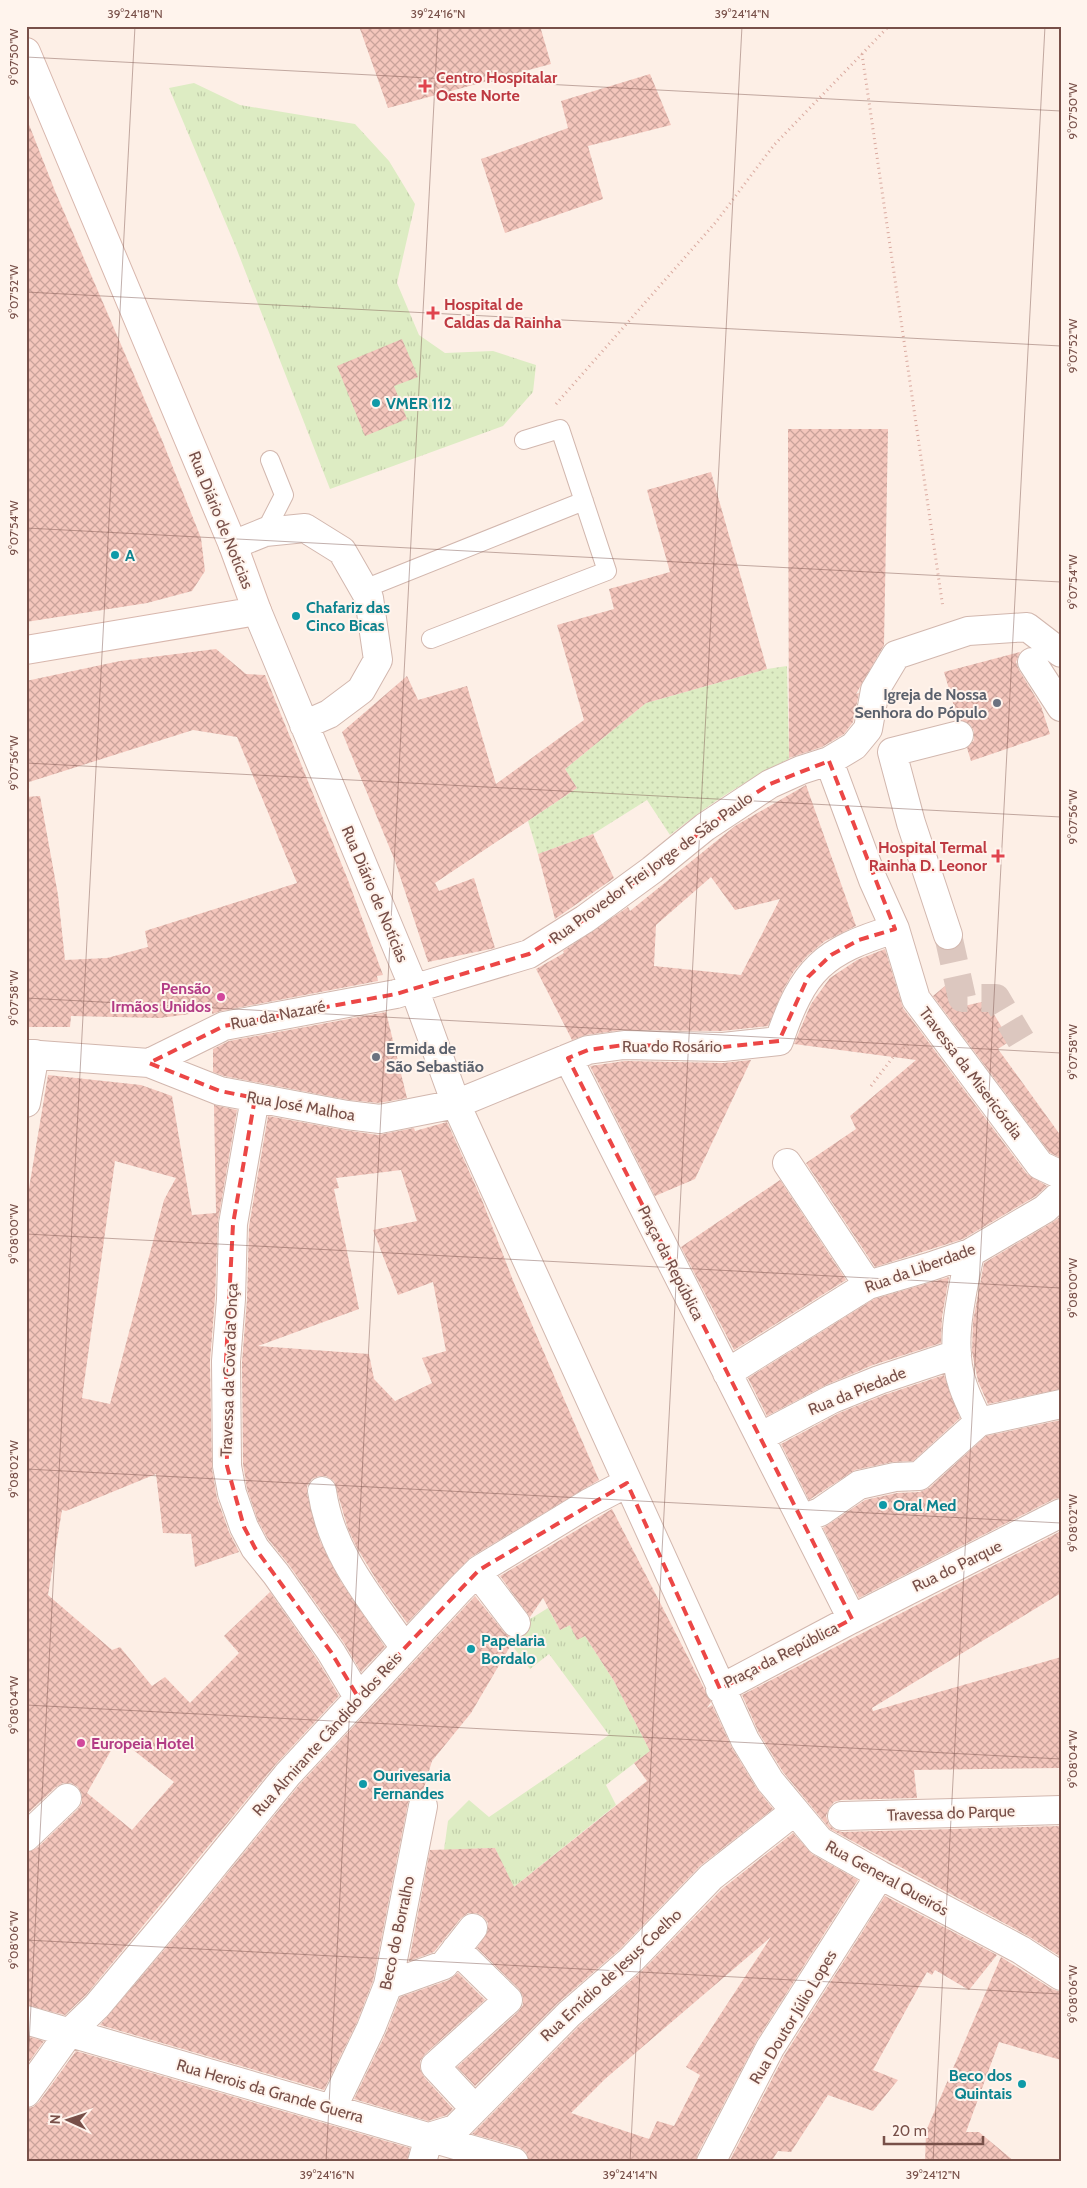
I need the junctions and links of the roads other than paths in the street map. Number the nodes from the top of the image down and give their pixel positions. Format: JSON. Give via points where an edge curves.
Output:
{"nodes":[{"id":1,"x":26,"y":52,"type":"edge"},
{"id":2,"x":524,"y":440,"type":"road end"},
{"id":3,"x":270,"y":460,"type":"dead end"},
{"id":4,"x":584,"y":500,"type":"junction"},
{"id":5,"x":265,"y":532,"type":"junction"},
{"id":6,"x":233,"y":545,"type":"junction"},
{"id":7,"x":364,"y":588,"type":"junction"},
{"id":8,"x":257,"y":611,"type":"junction"},
{"id":9,"x":431,"y":639,"type":"dead end"},
{"id":10,"x":26,"y":650,"type":"edge"},
{"id":11,"x":1061,"y":653,"type":"edge"},
{"id":12,"x":1032,"y":662,"type":"dead end"},
{"id":13,"x":1061,"y":707,"type":"edge"},
{"id":14,"x":304,"y":725,"type":"junction"},
{"id":15,"x":959,"y":735,"type":"dead end"},
{"id":16,"x":829,"y":761,"type":"junction"},
{"id":17,"x":895,"y":929,"type":"junction"},
{"id":18,"x":948,"y":935,"type":"tunnel mouth"},
{"id":19,"x":414,"y":988,"type":"junction"},
{"id":20,"x":31,"y":1054,"type":"edge"},
{"id":21,"x":568,"y":1058,"type":"junction"},
{"id":22,"x":149,"y":1063,"type":"junction"},
{"id":23,"x":255,"y":1098,"type":"junction"},
{"id":24,"x":26,"y":1103,"type":"edge"},
{"id":25,"x":456,"y":1104,"type":"junction"},
{"id":26,"x":786,"y":1163,"type":"dead end"},
{"id":27,"x":1061,"y":1175,"type":"edge"},
{"id":28,"x":1061,"y":1194,"type":"edge"},
{"id":29,"x":970,"y":1252,"type":"junction"},
{"id":30,"x":868,"y":1285,"type":"junction"},
{"id":31,"x":957,"y":1354,"type":"junction"},
{"id":32,"x":728,"y":1373,"type":"junction"},
{"id":33,"x":1061,"y":1404,"type":"edge"},
{"id":34,"x":979,"y":1422,"type":"junction"},
{"id":35,"x":760,"y":1437,"type":"junction"},
{"id":36,"x":627,"y":1483,"type":"junction"},
{"id":37,"x":322,"y":1491,"type":"dead end"},
{"id":38,"x":1061,"y":1513,"type":"edge"},
{"id":39,"x":802,"y":1519,"type":"junction"},
{"id":40,"x":477,"y":1572,"type":"junction"},
{"id":41,"x":852,"y":1619,"type":"junction"},
{"id":42,"x":516,"y":1623,"type":"dead end"},
{"id":43,"x":405,"y":1648,"type":"junction"},
{"id":44,"x":720,"y":1689,"type":"junction"},
{"id":45,"x":358,"y":1697,"type":"junction"},
{"id":46,"x":67,"y":1798,"type":"dead end"},
{"id":47,"x":423,"y":1806,"type":"dead end"},
{"id":48,"x":1061,"y":1810,"type":"edge"},
{"id":49,"x":795,"y":1811,"type":"junction"},
{"id":50,"x":842,"y":1816,"type":"dead end"},
{"id":51,"x":26,"y":1838,"type":"edge"},
{"id":52,"x":880,"y":1875,"type":"junction"},
{"id":53,"x":473,"y":1928,"type":"dead end"},
{"id":54,"x":456,"y":1949,"type":"junction"},
{"id":55,"x":1061,"y":1976,"type":"edge"},
{"id":56,"x":388,"y":1985,"type":"junction"},
{"id":57,"x":26,"y":2020,"type":"edge"},
{"id":58,"x":68,"y":2033,"type":"junction"},
{"id":59,"x":26,"y":2093,"type":"edge"},
{"id":60,"x":474,"y":2108,"type":"junction"},
{"id":61,"x":332,"y":2109,"type":"junction"},
{"id":62,"x":425,"y":2150,"type":"edge"},
{"id":63,"x":514,"y":2162,"type":"edge"},
{"id":64,"x":711,"y":2162,"type":"edge"}],
"edges":[{"from":1,"to":6,"type":"street","name":"Rua Diário de Notícias"},
{"from":2,"to":4,"type":"lane","via":[[560,428]]},
{"from":3,"to":5,"type":"lane","via":[[284,495]]},
{"from":4,"to":7,"type":"lane"},
{"from":4,"to":9,"type":"lane","via":[[607,571]]},
{"from":5,"to":6,"type":"street"},
{"from":5,"to":7,"type":"street","via":[[305,528],[342,551]]},
{"from":6,"to":8,"type":"street","name":"Rua Diário de Notícias"},
{"from":7,"to":14,"type":"street","via":[[369,598],[378,660],[361,690],[329,714]]},
{"from":8,"to":10,"type":"street"},
{"from":8,"to":14,"type":"street","name":"Rua Diário de Notícias"},
{"from":11,"to":16,"type":"street","name":"Rua Provedor Frei Jorge de São Paulo","via":[[1026,627],[968,631],[896,655],[875,690],[868,728],[854,746]]},
{"from":12,"to":13,"type":"street"},
{"from":14,"to":19,"type":"street","name":"Rua Diário de Notícias"},
{"from":15,"to":18,"type":"street","via":[[892,752],[911,823]]},
{"from":16,"to":17,"type":"street","name":"Travessa da Misericórdia","via":[[873,880]]},
{"from":16,"to":19,"type":"street","name":"Rua Provedor Frei Jorge de São Paulo","via":[[770,784],[740,803],[585,919],[529,954]]},
{"from":17,"to":21,"type":"street","name":"Rua do Rosário","via":[[859,940],[831,955],[808,977],[789,1010],[779,1041],[723,1047],[624,1045],[588,1050]]},
{"from":17,"to":27,"type":"street","name":"Travessa da Misericórdia","via":[[916,999],[1040,1165]]},
{"from":19,"to":22,"type":"street","name":"Rua da Nazaré","via":[[224,1026]]},
{"from":19,"to":25,"type":"street","name":"Rua Diário de Notícias"},
{"from":20,"to":22,"type":"street"},
{"from":20,"to":24,"type":"street"},
{"from":21,"to":25,"type":"street"},
{"from":21,"to":32,"type":"street","name":"Praça da República"},
{"from":22,"to":23,"type":"street","name":"Rua José Malhoa","via":[[220,1091]]},
{"from":23,"to":25,"type":"street","name":"Rua José Malhoa","via":[[380,1119]]},
{"from":23,"to":45,"type":"street","name":"Travessa da Cova da Onça","via":[[233,1224],[226,1361],[227,1466],[232,1493],[255,1548],[330,1652]]},
{"from":25,"to":36,"type":"street","name":"Praça da República"},
{"from":26,"to":30,"type":"street"},
{"from":28,"to":29,"type":"street","name":"Rua da Liberdade","via":[[1045,1209]]},
{"from":29,"to":30,"type":"street","name":"Rua da Liberdade"},
{"from":29,"to":31,"type":"street","via":[[959,1305]]},
{"from":30,"to":32,"type":"street","name":"Rua da Liberdade"},
{"from":31,"to":34,"type":"street","via":[[962,1385]]},
{"from":31,"to":35,"type":"street","name":"Rua da Piedade","via":[[832,1399]]},
{"from":32,"to":35,"type":"street","name":"Praça da República"},
{"from":33,"to":34,"type":"street"},
{"from":34,"to":39,"type":"street","via":[[919,1476],[859,1485],[820,1512]]},
{"from":35,"to":39,"type":"street","name":"Praça da República"},
{"from":36,"to":40,"type":"street","name":"Rua Almirante Cândido dos Reis"},
{"from":36,"to":44,"type":"street","name":"Praça da República"},
{"from":37,"to":43,"type":"street","via":[[326,1516],[352,1572]]},
{"from":38,"to":41,"type":"street","name":"Rua do Parque"},
{"from":39,"to":41,"type":"street","name":"Praça da República"},
{"from":40,"to":42,"type":"street"},
{"from":40,"to":43,"type":"street","name":"Rua Almirante Cândido dos Reis"},
{"from":41,"to":44,"type":"street","name":"Praça da República"},
{"from":43,"to":45,"type":"street","name":"Rua Almirante Cândido dos Reis"},
{"from":44,"to":49,"type":"street","name":"Rua General Queirós","via":[[770,1781]]},
{"from":45,"to":58,"type":"street","name":"Rua Almirante Cândido dos Reis","via":[[288,1774],[97,2006]]},
{"from":46,"to":51,"type":"street"},
{"from":47,"to":56,"type":"street","name":"Beco do Borralho"},
{"from":48,"to":50,"type":"street","name":"Travessa do Parque"},
{"from":49,"to":52,"type":"street","name":"Rua General Queirós","via":[[820,1841]]},
{"from":49,"to":60,"type":"street","name":"Rua Emídio de Jesus Coelho","via":[[711,1877],[631,1960],[569,2014]]},
{"from":52,"to":55,"type":"street","name":"Rua General Queirós","via":[[1021,1950]]},
{"from":52,"to":64,"type":"street","name":"Rua Doutor Júlio Lopes","via":[[770,2048]]},
{"from":53,"to":54,"type":"street"},
{"from":54,"to":56,"type":"street","via":[[444,1965]]},
{"from":54,"to":60,"type":"street","via":[[508,2000],[435,2066]]},
{"from":56,"to":61,"type":"street","name":"Beco do Borralho"},
{"from":57,"to":58,"type":"street","name":"Rua Herois da Grande Guerra"},
{"from":58,"to":59,"type":"street","name":"Rua Almirante Cândido dos Reis"},
{"from":58,"to":61,"type":"street","name":"Rua Herois da Grande Guerra"},
{"from":60,"to":62,"type":"street","name":"Rua Emídio de Jesus Coelho","via":[[455,2128]]},
{"from":61,"to":62,"type":"street","name":"Rua Herois da Grande Guerra"},
{"from":62,"to":63,"type":"street","name":"Rua Herois da Grande Guerra"}]}
